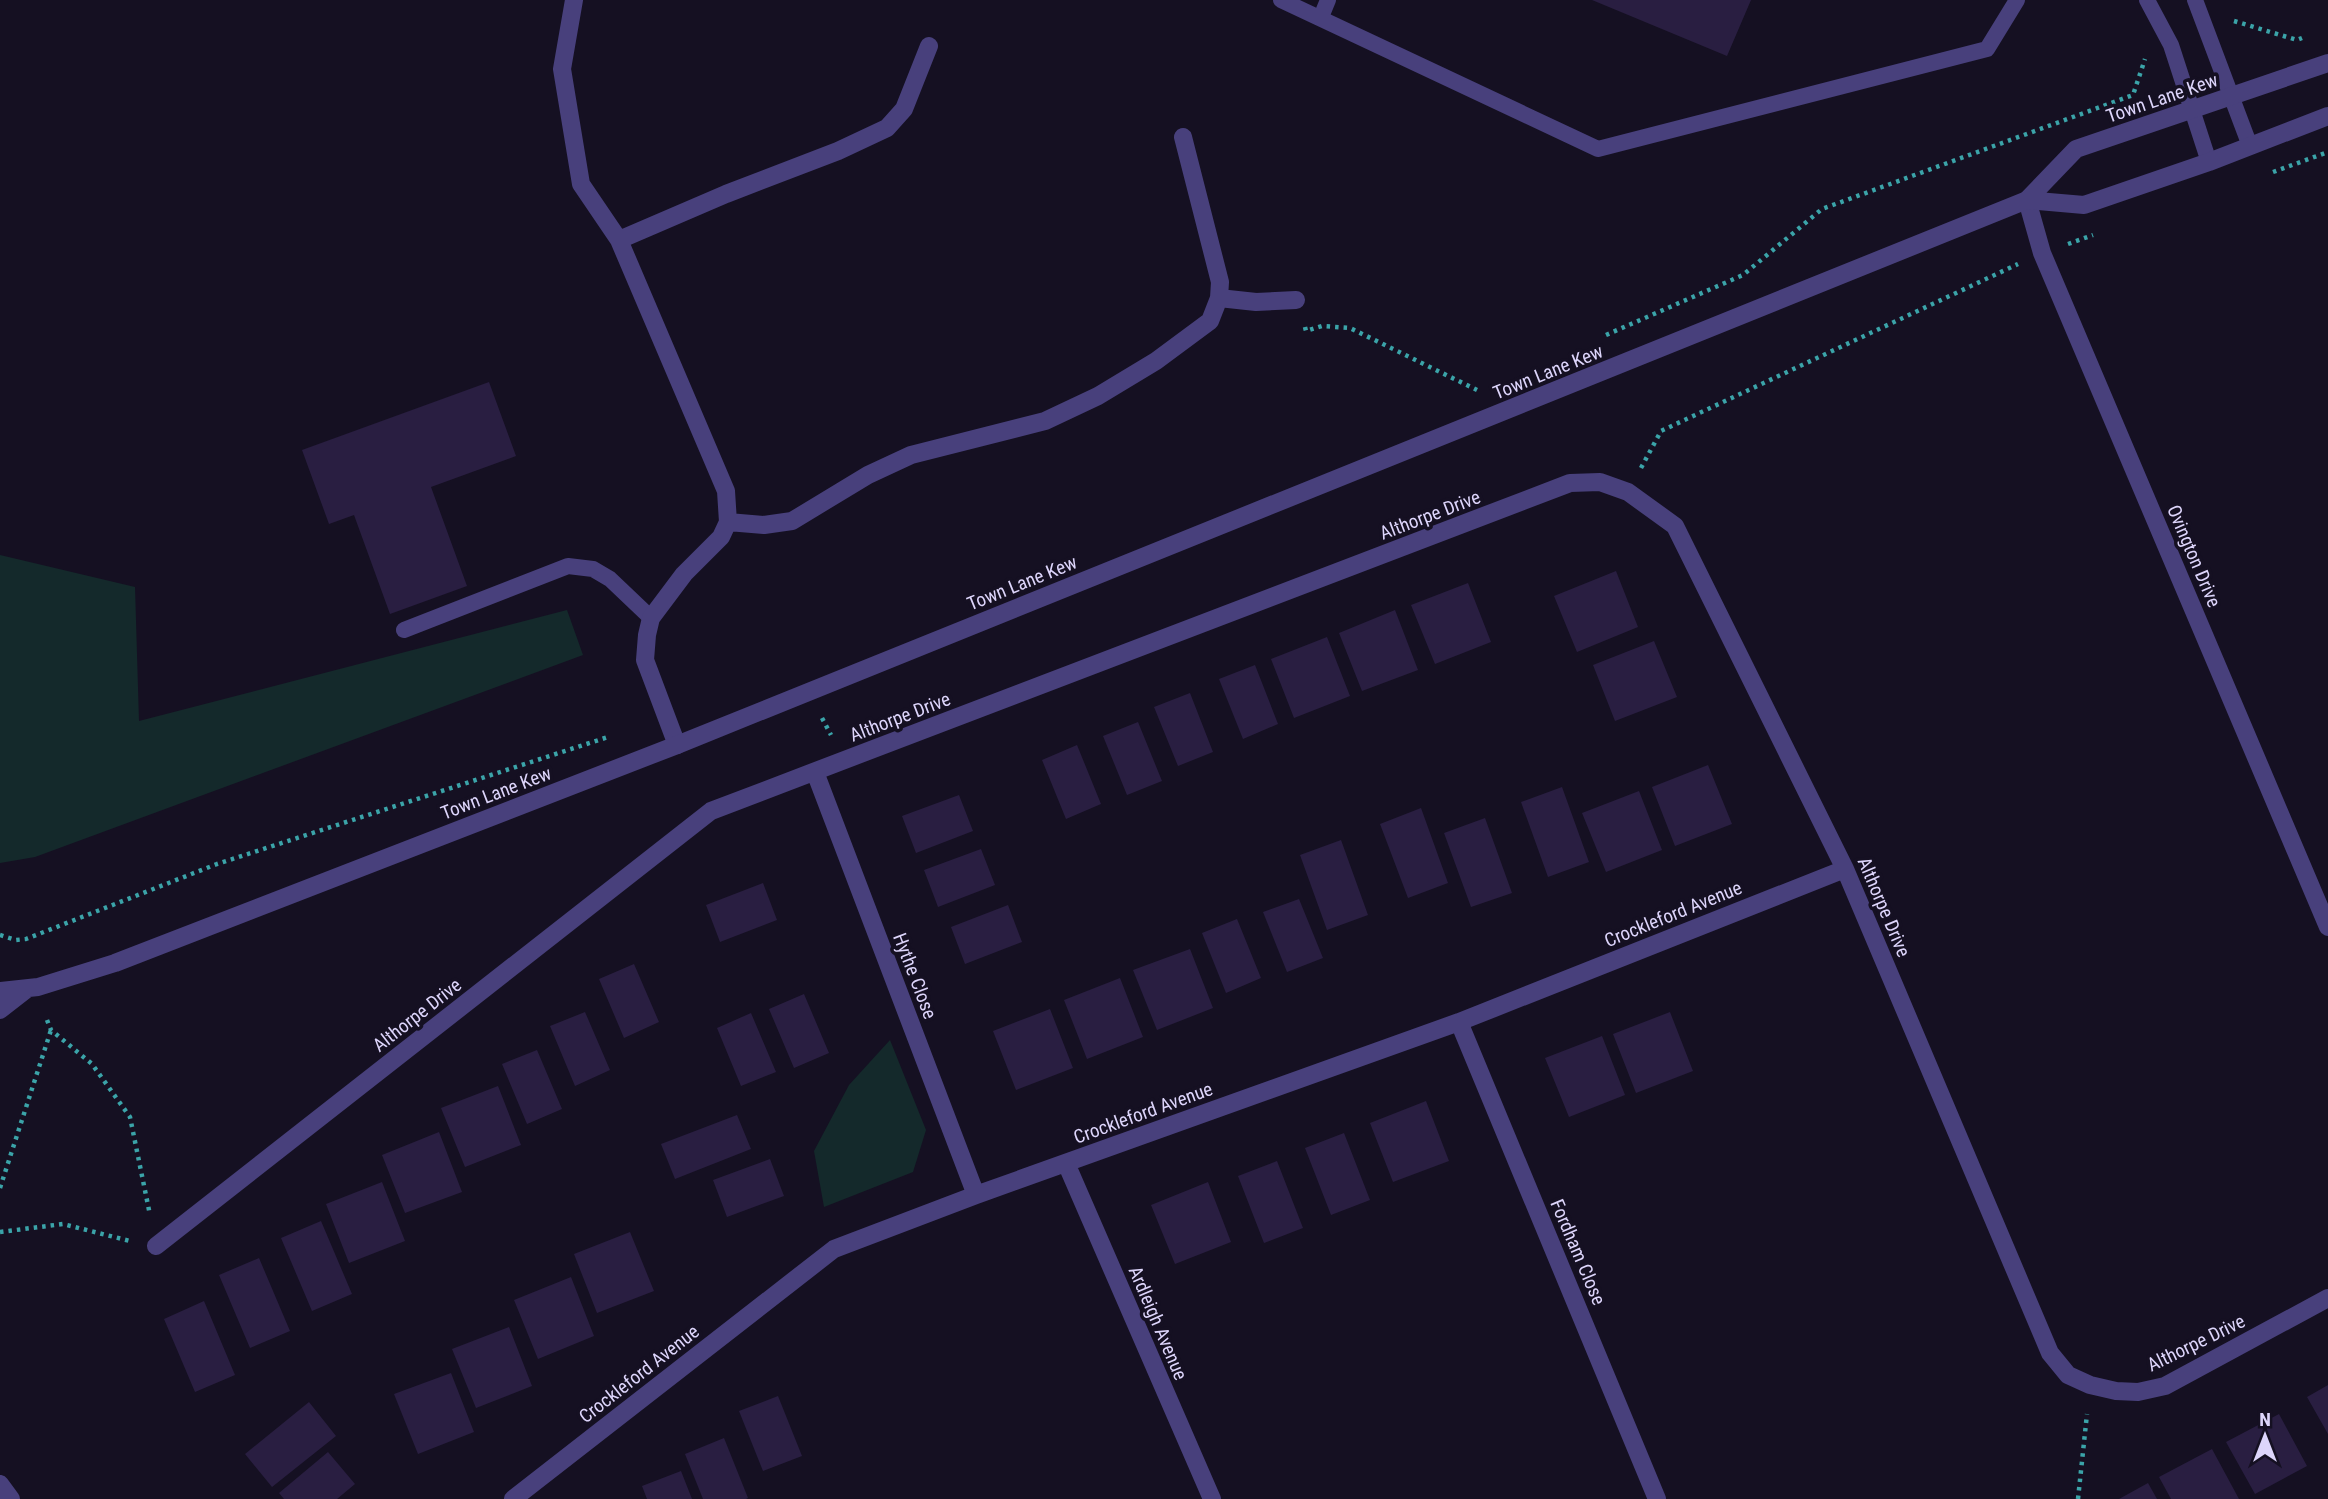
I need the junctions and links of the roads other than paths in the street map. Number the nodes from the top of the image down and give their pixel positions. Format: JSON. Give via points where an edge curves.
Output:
{"nodes":[{"id":1,"x":574,"y":0,"type":"edge"},
{"id":2,"x":1281,"y":0,"type":"edge"},
{"id":3,"x":1328,"y":0,"type":"edge"},
{"id":4,"x":2017,"y":0,"type":"edge"},
{"id":5,"x":2147,"y":0,"type":"edge"},
{"id":6,"x":2195,"y":0,"type":"edge"},
{"id":7,"x":1321,"y":17,"type":"junction"},
{"id":8,"x":929,"y":46,"type":"dead end"},
{"id":9,"x":2328,"y":64,"type":"edge"},
{"id":10,"x":2232,"y":96,"type":"junction"},
{"id":11,"x":2192,"y":109,"type":"junction"},
{"id":12,"x":2328,"y":116,"type":"edge"},
{"id":13,"x":1183,"y":137,"type":"dead end"},
{"id":14,"x":2250,"y":146,"type":"junction"},
{"id":15,"x":2209,"y":162,"type":"junction"},
{"id":16,"x":2027,"y":200,"type":"junction"},
{"id":17,"x":619,"y":240,"type":"junction"},
{"id":18,"x":1219,"y":298,"type":"junction"},
{"id":19,"x":1296,"y":300,"type":"road end"},
{"id":20,"x":728,"y":522,"type":"junction"},
{"id":21,"x":651,"y":618,"type":"junction"},
{"id":22,"x":404,"y":630,"type":"dead end"},
{"id":23,"x":677,"y":745,"type":"junction"},
{"id":24,"x":815,"y":772,"type":"junction"},
{"id":25,"x":1845,"y":869,"type":"junction"},
{"id":26,"x":2328,"y":927,"type":"edge"},
{"id":27,"x":27,"y":989,"type":"junction"},
{"id":28,"x":0,"y":991,"type":"edge"},
{"id":29,"x":0,"y":1010,"type":"edge"},
{"id":30,"x":1459,"y":1022,"type":"junction"},
{"id":31,"x":1066,"y":1163,"type":"junction"},
{"id":32,"x":976,"y":1195,"type":"junction"},
{"id":33,"x":156,"y":1246,"type":"road end"},
{"id":34,"x":2328,"y":1298,"type":"edge"},
{"id":35,"x":0,"y":1484,"type":"edge"},
{"id":36,"x":11,"y":1499,"type":"edge"},
{"id":37,"x":513,"y":1499,"type":"edge"},
{"id":38,"x":1212,"y":1499,"type":"edge"},
{"id":39,"x":1657,"y":1499,"type":"edge"}],
"edges":[{"from":1,"to":17,"type":"street","via":[[562,68],[581,184]]},
{"from":2,"to":7,"type":"lane"},
{"from":3,"to":7,"type":"lane"},
{"from":4,"to":7,"type":"lane","via":[[1987,49],[1598,149]]},
{"from":5,"to":11,"type":"lane","via":[[2171,45]]},
{"from":6,"to":10,"type":"lane"},
{"from":8,"to":17,"type":"street","via":[[904,109],[887,128]]},
{"from":9,"to":10,"type":"street","name":"Town Lane Kew"},
{"from":10,"to":11,"type":"street","name":"Town Lane Kew"},
{"from":10,"to":14,"type":"lane"},
{"from":11,"to":15,"type":"lane"},
{"from":11,"to":16,"type":"street","name":"Town Lane Kew","via":[[2076,149]]},
{"from":12,"to":14,"type":"street","name":"Town Lane Kew"},
{"from":13,"to":18,"type":"street","via":[[1220,282]]},
{"from":14,"to":15,"type":"street","name":"Town Lane Kew"},
{"from":15,"to":16,"type":"street","name":"Town Lane Kew","via":[[2084,205]]},
{"from":16,"to":23,"type":"street","name":"Town Lane Kew"},
{"from":16,"to":26,"type":"street","name":"Ovington Drive","via":[[2042,253]]},
{"from":17,"to":20,"type":"street","via":[[726,491]]},
{"from":18,"to":19,"type":"street"},
{"from":18,"to":20,"type":"street","via":[[1210,321],[1156,361],[1045,421],[911,455],[792,521],[764,525]]},
{"from":20,"to":21,"type":"street","via":[[721,537],[684,574]]},
{"from":21,"to":22,"type":"lane","via":[[610,579],[593,569],[568,566]]},
{"from":21,"to":23,"type":"street","via":[[645,660]]},
{"from":23,"to":27,"type":"street","name":"Town Lane Kew","via":[[115,963]]},
{"from":24,"to":25,"type":"street","name":"Althorpe Drive","via":[[1570,483],[1600,482],[1628,492],[1675,526]]},
{"from":24,"to":32,"type":"street","name":"Hythe Close"},
{"from":24,"to":33,"type":"street","name":"Althorpe Drive","via":[[711,811]]},
{"from":25,"to":30,"type":"street","name":"Crockleford Avenue"},
{"from":25,"to":34,"type":"street","name":"Althorpe Drive","via":[[2050,1353],[2068,1375],[2116,1391],[2165,1386]]},
{"from":27,"to":28,"type":"street","name":"Town Lane Kew"},
{"from":27,"to":29,"type":"street","name":"Town Lane Kew"},
{"from":30,"to":31,"type":"street","name":"Crockleford Avenue"},
{"from":30,"to":39,"type":"street","name":"Fordham Close"},
{"from":31,"to":32,"type":"street","name":"Crockleford Avenue"},
{"from":31,"to":38,"type":"street","name":"Ardleigh Avenue"},
{"from":32,"to":37,"type":"street","name":"Crockleford Avenue","via":[[834,1249]]},
{"from":35,"to":36,"type":"street"}]}
